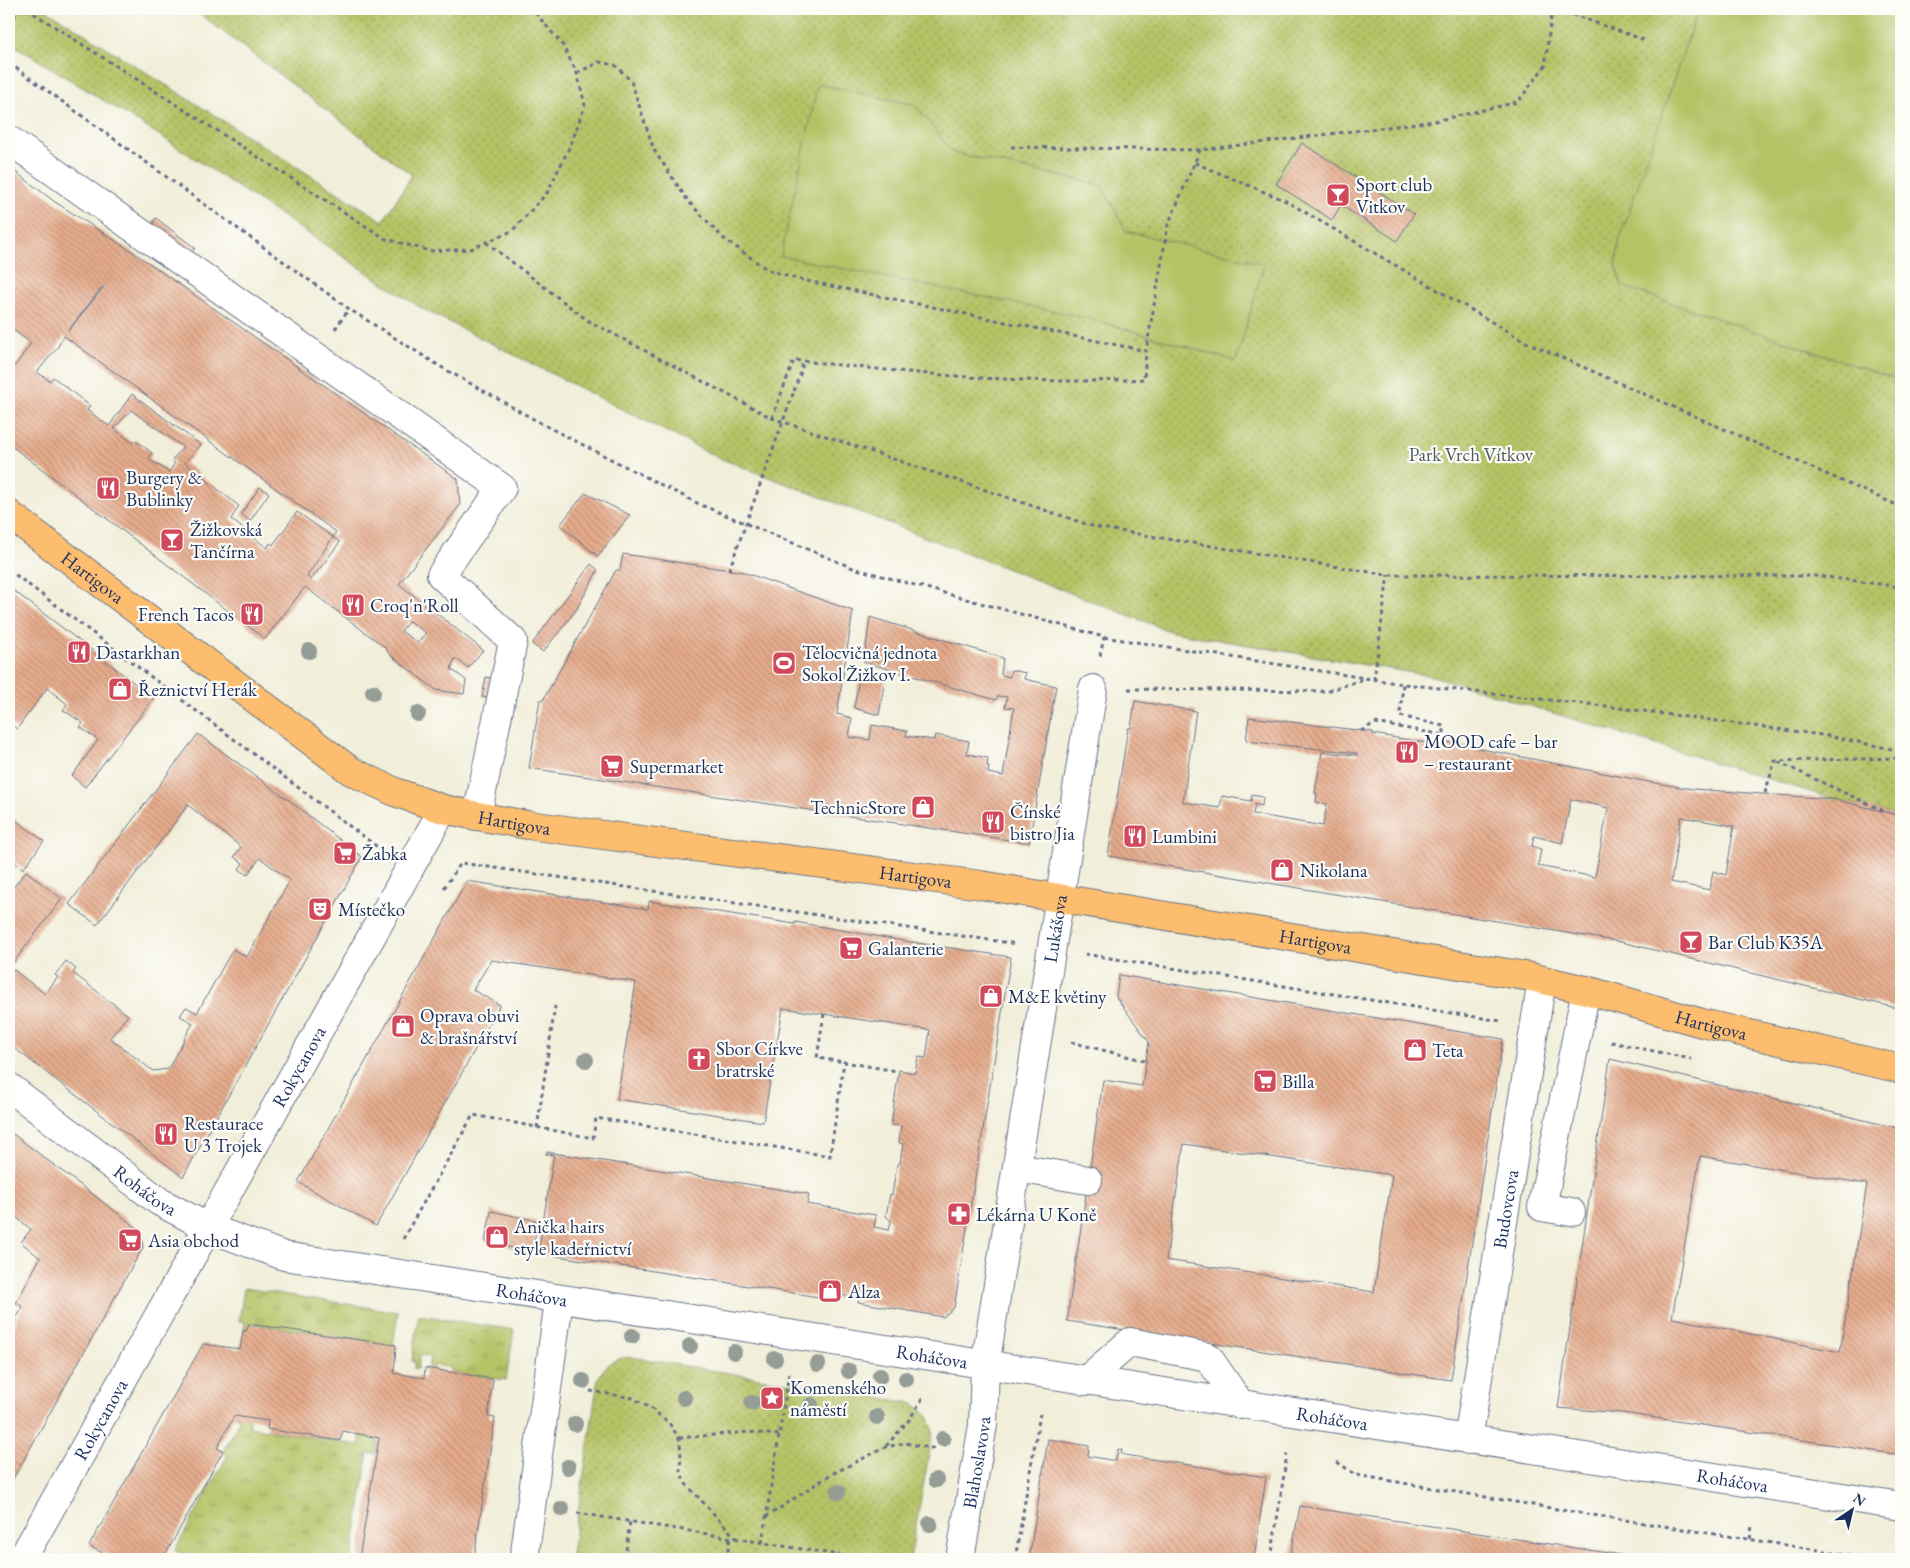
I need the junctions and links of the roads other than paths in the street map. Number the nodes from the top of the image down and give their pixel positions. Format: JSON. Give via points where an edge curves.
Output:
{"nodes":[{"id":1,"x":9,"y":140,"type":"edge"},
{"id":2,"x":9,"y":514,"type":"edge"},
{"id":3,"x":1094,"y":689,"type":"road end"},
{"id":4,"x":443,"y":809,"type":"junction"},
{"id":5,"x":477,"y":816,"type":"junction"},
{"id":6,"x":1060,"y":898,"type":"junction"},
{"id":7,"x":1542,"y":980,"type":"junction"},
{"id":8,"x":1586,"y":990,"type":"junction"},
{"id":9,"x":1901,"y":1069,"type":"edge"},
{"id":10,"x":9,"y":1087,"type":"edge"},
{"id":11,"x":1018,"y":1168,"type":"junction"},
{"id":12,"x":1088,"y":1180,"type":"dead end"},
{"id":13,"x":1571,"y":1212,"type":"dead end"},
{"id":14,"x":209,"y":1228,"type":"junction"},
{"id":15,"x":559,"y":1300,"type":"junction"},
{"id":16,"x":986,"y":1366,"type":"junction"},
{"id":17,"x":1085,"y":1381,"type":"junction"},
{"id":18,"x":1241,"y":1405,"type":"junction"},
{"id":19,"x":1468,"y":1440,"type":"junction"},
{"id":20,"x":1901,"y":1506,"type":"edge"},
{"id":21,"x":22,"y":1559,"type":"edge"},
{"id":22,"x":524,"y":1559,"type":"edge"},
{"id":23,"x":960,"y":1559,"type":"edge"}],
"edges":[{"from":1,"to":5,"type":"street","via":[[502,488],[441,575],[513,642]]},
{"from":2,"to":4,"type":"main road","name":"Hartigova","via":[[351,771],[395,792]]},
{"from":3,"to":6,"type":"street","name":"Lukášova"},
{"from":4,"to":5,"type":"main road","name":"Hartigova"},
{"from":4,"to":14,"type":"street","name":"Rokycanova"},
{"from":5,"to":6,"type":"main road","name":"Hartigova"},
{"from":6,"to":7,"type":"main road","name":"Hartigova"},
{"from":6,"to":11,"type":"street","name":"Lukášova"},
{"from":7,"to":8,"type":"main road","name":"Hartigova"},
{"from":7,"to":19,"type":"street","name":"Budovcova"},
{"from":8,"to":9,"type":"main road","name":"Hartigova","via":[[1702,1023]]},
{"from":8,"to":13,"type":"street","via":[[1542,1207]]},
{"from":10,"to":14,"type":"street","name":"Roháčova","via":[[160,1202]]},
{"from":11,"to":12,"type":"street"},
{"from":11,"to":16,"type":"street","name":"Lukášova"},
{"from":14,"to":15,"type":"street","name":"Roháčova","via":[[284,1256]]},
{"from":14,"to":21,"type":"street","name":"Rokycanova"},
{"from":15,"to":16,"type":"street","name":"Roháčova"},
{"from":15,"to":22,"type":"street"},
{"from":16,"to":17,"type":"street","name":"Roháčova"},
{"from":16,"to":23,"type":"street","name":"Blahoslavova","via":[[983,1425]]},
{"from":17,"to":18,"type":"street","name":"Roháčova"},
{"from":17,"to":18,"type":"street","via":[[1130,1342],[1208,1357]]},
{"from":18,"to":19,"type":"street","name":"Roháčova"},
{"from":19,"to":20,"type":"street","name":"Roháčova"}]}
